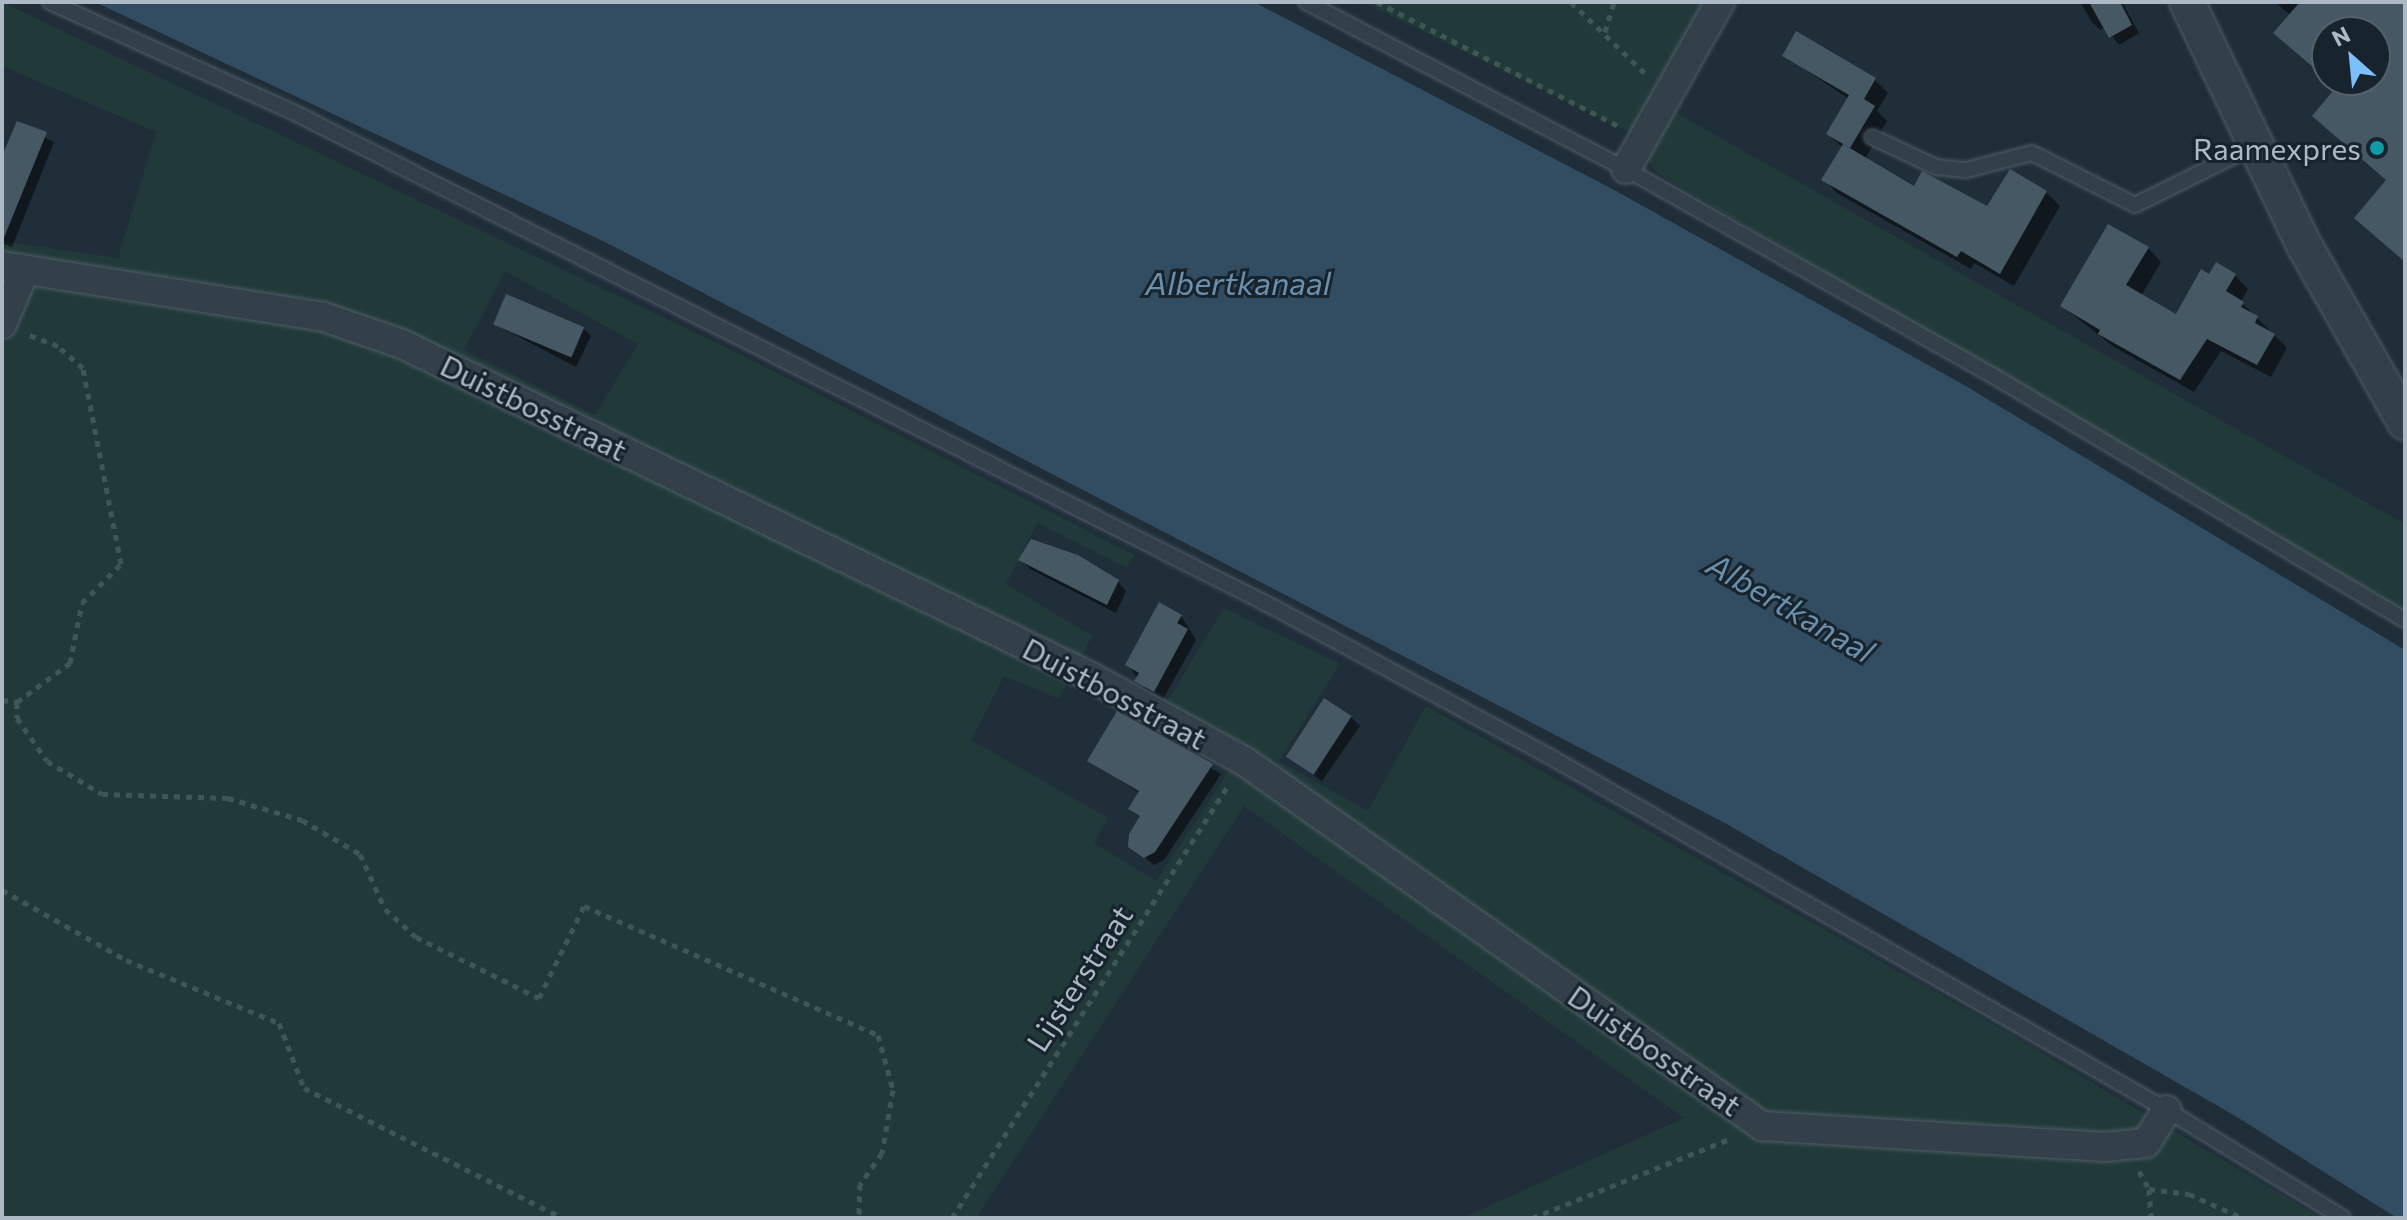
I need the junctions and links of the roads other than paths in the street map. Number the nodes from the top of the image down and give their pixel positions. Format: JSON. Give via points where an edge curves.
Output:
{"nodes":[{"id":1,"x":50,"y":2,"type":"edge"},
{"id":2,"x":1306,"y":2,"type":"edge"},
{"id":3,"x":1720,"y":2,"type":"edge"},
{"id":4,"x":2187,"y":2,"type":"edge"},
{"id":5,"x":1872,"y":137,"type":"dead end"},
{"id":6,"x":2256,"y":145,"type":"junction"},
{"id":7,"x":1626,"y":169,"type":"junction"},
{"id":8,"x":14,"y":268,"type":"edge"},
{"id":9,"x":9,"y":327,"type":"edge"},
{"id":10,"x":2405,"y":422,"type":"edge"},
{"id":11,"x":2405,"y":620,"type":"edge"},
{"id":12,"x":2167,"y":1110,"type":"junction"},
{"id":13,"x":2343,"y":1218,"type":"edge"}],
"edges":[{"from":1,"to":12,"type":"lane","via":[[303,117],[1275,608],[1549,756]]},
{"from":2,"to":7,"type":"lane"},
{"from":3,"to":7,"type":"street"},
{"from":4,"to":6,"type":"street"},
{"from":5,"to":6,"type":"lane","via":[[1936,167],[1966,170],[2032,153],[2135,205]]},
{"from":6,"to":10,"type":"street","via":[[2356,343]]},
{"from":7,"to":11,"type":"lane","via":[[1992,375]]},
{"from":8,"to":9,"type":"street"},
{"from":8,"to":12,"type":"street","name":"Duistbosstraat","via":[[324,317],[402,344],[1091,677],[1244,761],[1762,1126],[2048,1146],[2125,1145],[2146,1143]]},
{"from":12,"to":13,"type":"lane"}]}
